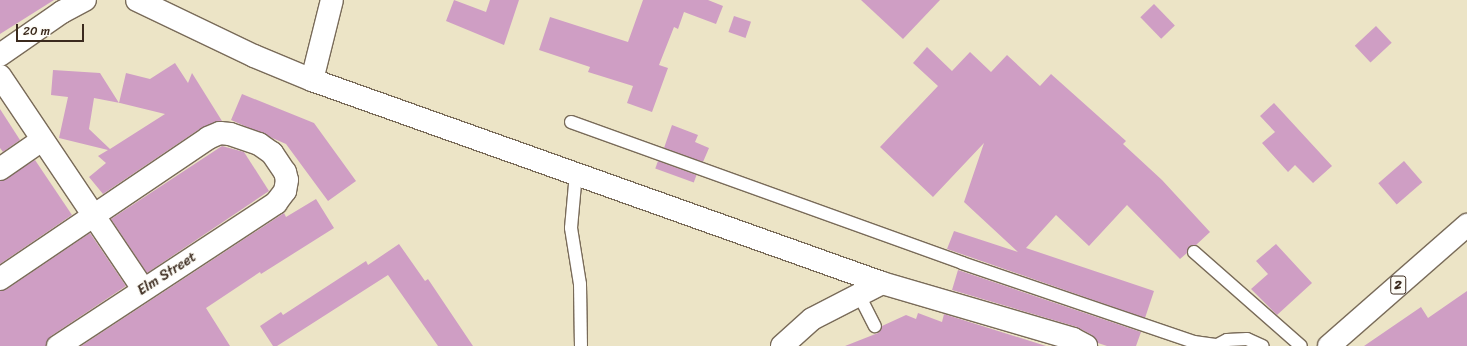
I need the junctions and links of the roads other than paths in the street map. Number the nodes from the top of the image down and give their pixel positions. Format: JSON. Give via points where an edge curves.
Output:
{"nodes":[{"id":1,"x":85,"y":0,"type":"edge"},
{"id":2,"x":138,"y":0,"type":"edge"},
{"id":3,"x":332,"y":0,"type":"edge"},
{"id":4,"x":59,"y":6,"type":"edge"},
{"id":5,"x":0,"y":55,"type":"edge"},
{"id":6,"x":0,"y":76,"type":"edge"},
{"id":7,"x":312,"y":80,"type":"junction"},
{"id":8,"x":571,"y":122,"type":"dead end"},
{"id":9,"x":42,"y":140,"type":"junction"},
{"id":10,"x":0,"y":169,"type":"edge"},
{"id":11,"x":576,"y":173,"type":"junction"},
{"id":12,"x":93,"y":216,"type":"junction"},
{"id":13,"x":1467,"y":225,"type":"edge"},
{"id":14,"x":1194,"y":252,"type":"dead end"},
{"id":15,"x":0,"y":279,"type":"edge"},
{"id":16,"x":882,"y":283,"type":"junction"},
{"id":17,"x":143,"y":289,"type":"junction"},
{"id":18,"x":859,"y":295,"type":"junction"},
{"id":19,"x":875,"y":326,"type":"dead end"},
{"id":20,"x":1220,"y":345,"type":"edge"},
{"id":21,"x":58,"y":346,"type":"edge"},
{"id":22,"x":581,"y":346,"type":"edge"},
{"id":23,"x":782,"y":346,"type":"edge"},
{"id":24,"x":1086,"y":346,"type":"edge"},
{"id":25,"x":1263,"y":346,"type":"edge"},
{"id":26,"x":1301,"y":346,"type":"edge"},
{"id":27,"x":1329,"y":346,"type":"edge"}],
"edges":[{"from":1,"to":4,"type":"main road"},
{"from":2,"to":7,"type":"main road","via":[[254,56]]},
{"from":3,"to":7,"type":"main road"},
{"from":4,"to":5,"type":"main road"},
{"from":6,"to":9,"type":"main road"},
{"from":7,"to":11,"type":"main road"},
{"from":8,"to":20,"type":"lane","via":[[962,263],[1194,342]]},
{"from":9,"to":10,"type":"main road"},
{"from":9,"to":12,"type":"main road"},
{"from":11,"to":16,"type":"main road"},
{"from":11,"to":22,"type":"lane","via":[[571,228],[580,284]]},
{"from":12,"to":15,"type":"main road"},
{"from":12,"to":17,"type":"main road"},
{"from":12,"to":17,"type":"main road","name":"Elm Street","via":[[208,138],[220,133],[244,138],[272,153],[286,172],[285,191],[276,203]]},
{"from":13,"to":27,"type":"main road","number":"2"},
{"from":14,"to":26,"type":"lane"},
{"from":16,"to":18,"type":"main road"},
{"from":16,"to":24,"type":"main road","via":[[1073,339]]},
{"from":17,"to":21,"type":"main road","name":"Elm Street"},
{"from":18,"to":19,"type":"lane"},
{"from":18,"to":23,"type":"main road","via":[[812,319]]},
{"from":20,"to":25,"type":"lane","via":[[1227,340],[1247,339]]}]}
